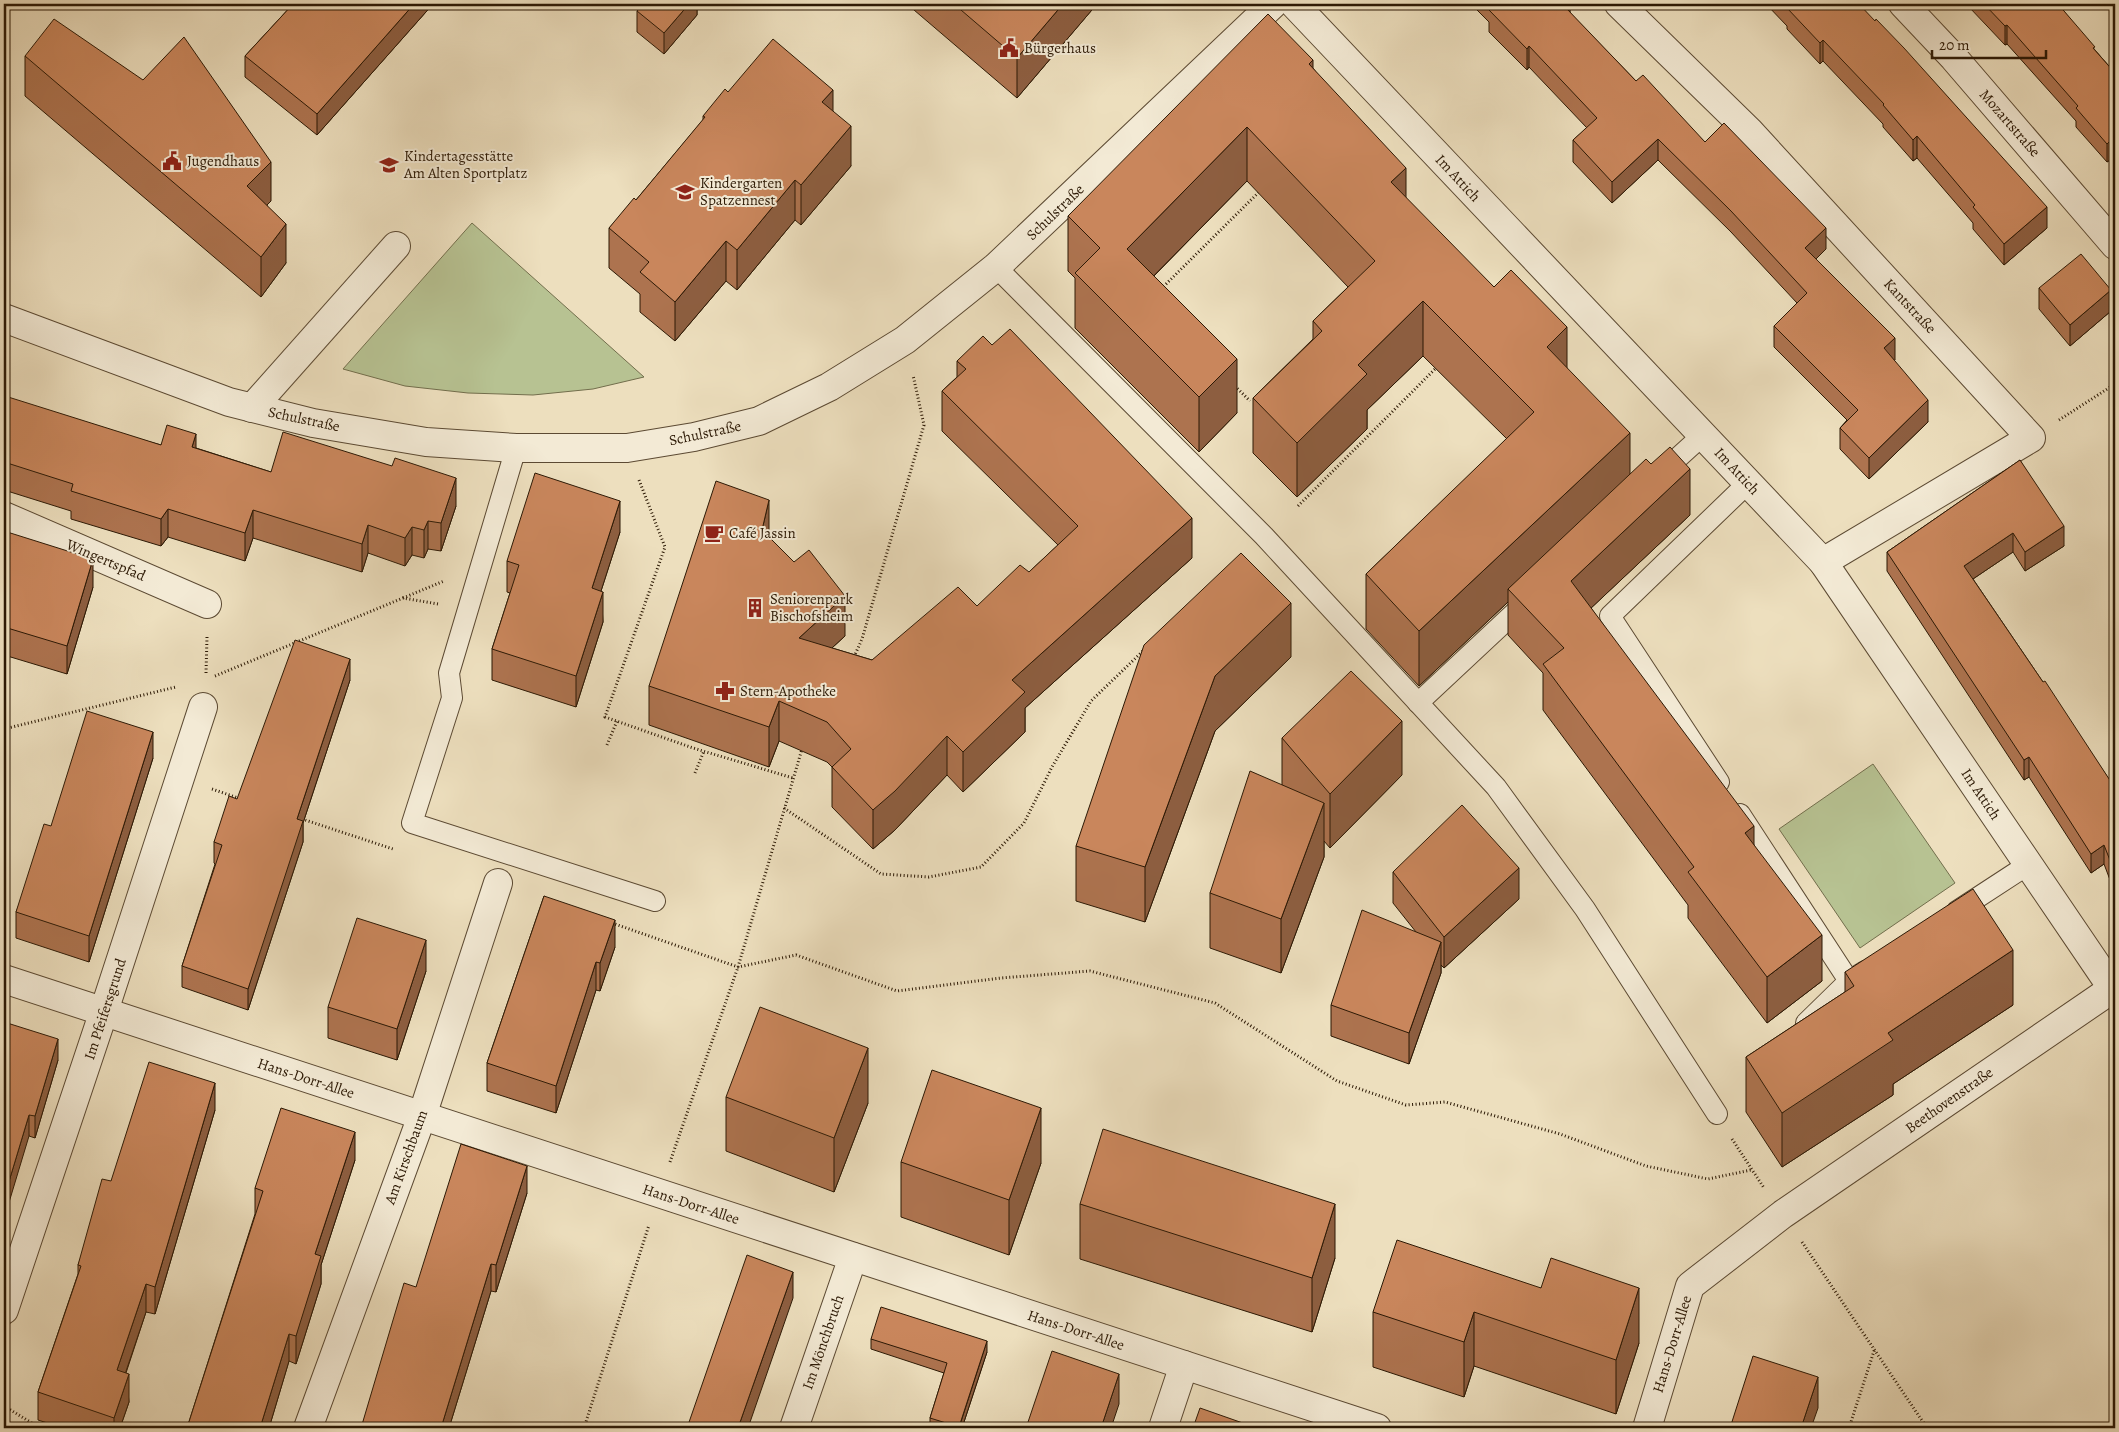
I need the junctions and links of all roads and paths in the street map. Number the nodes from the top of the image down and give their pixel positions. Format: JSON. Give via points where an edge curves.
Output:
{"nodes":[{"id":1,"x":10,"y":4,"type":"edge"},
{"id":2,"x":1273,"y":4,"type":"edge"},
{"id":3,"x":1294,"y":4,"type":"edge"},
{"id":4,"x":1619,"y":4,"type":"edge"},
{"id":5,"x":1903,"y":4,"type":"edge"},
{"id":6,"x":4,"y":12,"type":"edge"},
{"id":7,"x":1263,"y":188,"type":"edge"},
{"id":8,"x":2115,"y":245,"type":"edge"},
{"id":9,"x":396,"y":246,"type":"dead end"},
{"id":10,"x":996,"y":267,"type":"junction"},
{"id":11,"x":1157,"y":292,"type":"edge"},
{"id":12,"x":4,"y":318,"type":"edge"},
{"id":13,"x":905,"y":340,"type":"junction"},
{"id":14,"x":1443,"y":361,"type":"edge"},
{"id":15,"x":1230,"y":380,"type":"edge"},
{"id":16,"x":2115,"y":384,"type":"edge"},
{"id":17,"x":1250,"y":401,"type":"dead end"},
{"id":18,"x":252,"y":408,"type":"junction"},
{"id":19,"x":1703,"y":435,"type":"junction"},
{"id":20,"x":2031,"y":438,"type":"junction"},
{"id":21,"x":516,"y":448,"type":"junction"},
{"id":22,"x":627,"y":448,"type":"junction"},
{"id":23,"x":1748,"y":483,"type":"junction"},
{"id":24,"x":1646,"y":488,"type":"edge"},
{"id":25,"x":1298,"y":506,"type":"dead end"},
{"id":26,"x":4,"y":516,"type":"edge"},
{"id":27,"x":1823,"y":562,"type":"junction"},
{"id":28,"x":1539,"y":589,"type":"edge"},
{"id":29,"x":207,"y":604,"type":"joint"},
{"id":30,"x":468,"y":610,"type":"junction"},
{"id":31,"x":1149,"y":646,"type":"edge"},
{"id":32,"x":851,"y":665,"type":"edge"},
{"id":33,"x":177,"y":687,"type":"dead end"},
{"id":34,"x":1418,"y":703,"type":"junction"},
{"id":35,"x":203,"y":707,"type":"dead end"},
{"id":36,"x":617,"y":721,"type":"junction"},
{"id":37,"x":4,"y":729,"type":"edge"},
{"id":38,"x":805,"y":740,"type":"edge"},
{"id":39,"x":608,"y":745,"type":"dead end"},
{"id":40,"x":704,"y":751,"type":"junction"},
{"id":41,"x":695,"y":773,"type":"dead end"},
{"id":42,"x":793,"y":778,"type":"junction"},
{"id":43,"x":180,"y":779,"type":"junction"},
{"id":44,"x":246,"y":800,"type":"edge"},
{"id":45,"x":784,"y":808,"type":"junction"},
{"id":46,"x":292,"y":816,"type":"edge"},
{"id":47,"x":395,"y":849,"type":"dead end"},
{"id":48,"x":2029,"y":864,"type":"junction"},
{"id":49,"x":498,"y":883,"type":"dead end"},
{"id":50,"x":655,"y":901,"type":"dead end"},
{"id":51,"x":609,"y":922,"type":"edge"},
{"id":52,"x":1939,"y":922,"type":"edge"},
{"id":53,"x":1882,"y":960,"type":"edge"},
{"id":54,"x":738,"y":967,"type":"junction"},
{"id":55,"x":4,"y":979,"type":"edge"},
{"id":56,"x":1849,"y":981,"type":"junction"},
{"id":57,"x":2114,"y":989,"type":"edge"},
{"id":58,"x":104,"y":1012,"type":"junction"},
{"id":59,"x":1790,"y":1039,"type":"edge"},
{"id":60,"x":1717,"y":1114,"type":"joint"},
{"id":61,"x":422,"y":1116,"type":"junction"},
{"id":62,"x":1751,"y":1170,"type":"junction"},
{"id":63,"x":659,"y":1193,"type":"junction"},
{"id":64,"x":1783,"y":1214,"type":"junction"},
{"id":65,"x":852,"y":1257,"type":"junction"},
{"id":66,"x":4,"y":1310,"type":"edge"},
{"id":67,"x":1875,"y":1348,"type":"junction"},
{"id":68,"x":1184,"y":1365,"type":"junction"},
{"id":69,"x":4,"y":1406,"type":"edge"},
{"id":70,"x":40,"y":1428,"type":"edge"},
{"id":71,"x":308,"y":1428,"type":"edge"},
{"id":72,"x":584,"y":1428,"type":"edge"},
{"id":73,"x":794,"y":1428,"type":"edge"},
{"id":74,"x":1163,"y":1428,"type":"edge"},
{"id":75,"x":1377,"y":1428,"type":"edge"},
{"id":76,"x":1647,"y":1428,"type":"edge"},
{"id":77,"x":1849,"y":1428,"type":"edge"},
{"id":78,"x":1927,"y":1428,"type":"edge"}],
"edges":[{"from":1,"to":6,"type":"path"},
{"from":2,"to":10,"type":"street","name":"Schulstraße"},
{"from":3,"to":19,"type":"street","name":"Im Attich"},
{"from":4,"to":20,"type":"street","name":"Kantstraße","via":[[1749,131]]},
{"from":5,"to":8,"type":"street","name":"Mozartstraße","via":[[1954,58]]},
{"from":7,"to":11,"type":"path"},
{"from":9,"to":18,"type":"street"},
{"from":10,"to":13,"type":"street","name":"Schulstraße"},
{"from":10,"to":34,"type":"lane","via":[[1264,536]]},
{"from":12,"to":18,"type":"street","name":"Schulstraße"},
{"from":13,"to":22,"type":"street","name":"Schulstraße","via":[[829,387],[759,421],[694,438]]},
{"from":13,"to":32,"type":"path","via":[[924,425],[862,639]]},
{"from":14,"to":25,"type":"path"},
{"from":15,"to":17,"type":"path"},
{"from":16,"to":20,"type":"path"},
{"from":18,"to":21,"type":"street","name":"Schulstraße","via":[[313,423],[426,442]]},
{"from":19,"to":23,"type":"street","name":"Im Attich"},
{"from":19,"to":24,"type":"lane"},
{"from":20,"to":27,"type":"street"},
{"from":21,"to":22,"type":"street","name":"Schulstraße"},
{"from":21,"to":30,"type":"lane"},
{"from":22,"to":36,"type":"path","via":[[665,546],[605,717]]},
{"from":23,"to":27,"type":"street","name":"Im Attich"},
{"from":23,"to":56,"type":"lane","via":[[1610,616]]},
{"from":26,"to":29,"type":"street","name":"Wingertspfad"},
{"from":27,"to":48,"type":"street","name":"Im Attich"},
{"from":28,"to":34,"type":"lane"},
{"from":29,"to":30,"type":"path","via":[[206,680],[403,598]]},
{"from":30,"to":50,"type":"lane","via":[[449,673],[452,698],[412,823]]},
{"from":31,"to":45,"type":"path","via":[[1091,701],[1024,823],[981,867],[929,876],[881,874]]},
{"from":33,"to":37,"type":"path"},
{"from":34,"to":60,"type":"lane","via":[[1496,787],[1585,909]]},
{"from":35,"to":43,"type":"street","name":"Im Pfeifersgrund"},
{"from":36,"to":39,"type":"path"},
{"from":36,"to":40,"type":"path"},
{"from":38,"to":42,"type":"path"},
{"from":40,"to":41,"type":"path"},
{"from":40,"to":42,"type":"path"},
{"from":42,"to":45,"type":"path"},
{"from":43,"to":44,"type":"path"},
{"from":43,"to":58,"type":"street","name":"Im Pfeifersgrund"},
{"from":45,"to":54,"type":"path"},
{"from":46,"to":47,"type":"path"},
{"from":48,"to":52,"type":"lane"},
{"from":48,"to":57,"type":"street","name":"Im Attich"},
{"from":49,"to":61,"type":"street","name":"Am Kirschbaum"},
{"from":51,"to":54,"type":"path"},
{"from":53,"to":56,"type":"lane"},
{"from":54,"to":62,"type":"path","via":[[796,955],[896,990],[1090,971],[1215,1003],[1337,1081],[1406,1105],[1445,1102],[1560,1134],[1646,1166],[1708,1179]]},
{"from":54,"to":63,"type":"path"},
{"from":55,"to":58,"type":"street","name":"Hans-Dorr-Allee"},
{"from":56,"to":59,"type":"lane"},
{"from":57,"to":64,"type":"street","name":"Beethovenstraße"},
{"from":58,"to":61,"type":"street","name":"Hans-Dorr-Allee"},
{"from":58,"to":66,"type":"street","name":"Im Pfeifersgrund"},
{"from":60,"to":62,"type":"path"},
{"from":61,"to":63,"type":"street","name":"Hans-Dorr-Allee"},
{"from":61,"to":71,"type":"street","name":"Am Kirschbaum"},
{"from":62,"to":64,"type":"path"},
{"from":63,"to":65,"type":"street","name":"Hans-Dorr-Allee"},
{"from":63,"to":72,"type":"path"},
{"from":64,"to":67,"type":"path"},
{"from":64,"to":76,"type":"street","name":"Hans-Dorr-Allee","via":[[1690,1286]]},
{"from":65,"to":68,"type":"street","name":"Hans-Dorr-Allee"},
{"from":65,"to":73,"type":"street","name":"Im Mönchbruch"},
{"from":67,"to":77,"type":"path"},
{"from":67,"to":78,"type":"path"},
{"from":68,"to":74,"type":"street"},
{"from":68,"to":75,"type":"street","name":"Hans-Dorr-Allee"},
{"from":69,"to":70,"type":"path"}]}
